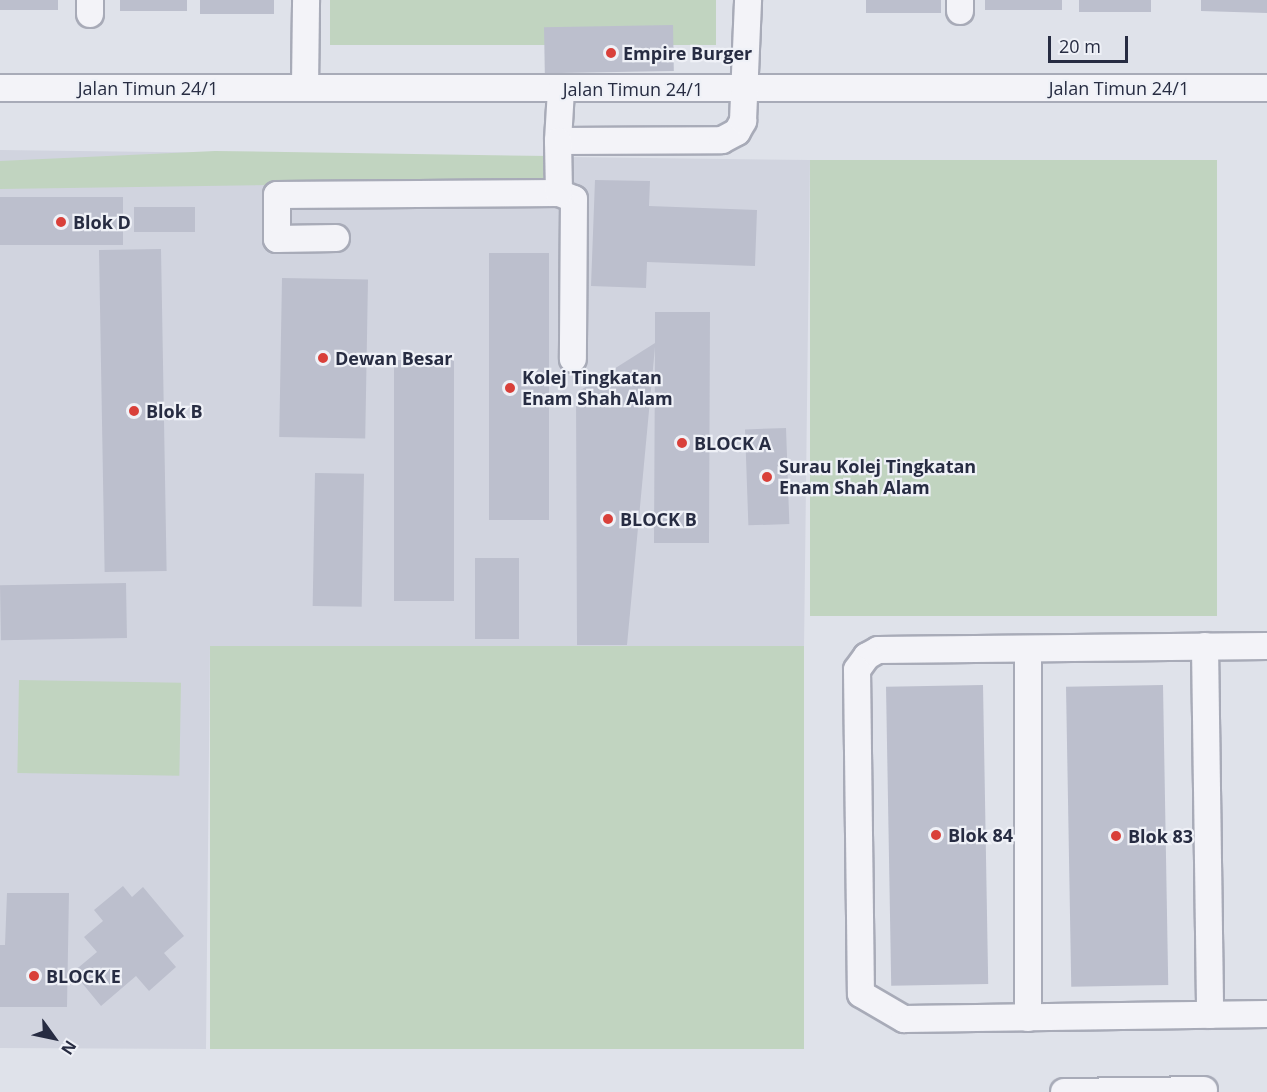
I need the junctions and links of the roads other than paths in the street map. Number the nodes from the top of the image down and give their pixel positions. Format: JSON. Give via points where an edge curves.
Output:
{"nodes":[{"id":1,"x":306,"y":0,"type":"edge"},
{"id":2,"x":748,"y":0,"type":"edge"},
{"id":3,"x":305,"y":87,"type":"junction"},
{"id":4,"x":0,"y":88,"type":"edge"},
{"id":5,"x":746,"y":88,"type":"junction"},
{"id":6,"x":1267,"y":88,"type":"edge"},
{"id":7,"x":561,"y":90,"type":"junction"},
{"id":8,"x":558,"y":141,"type":"junction"},
{"id":9,"x":559,"y":193,"type":"junction"},
{"id":10,"x":336,"y":238,"type":"dead end"},
{"id":11,"x":573,"y":359,"type":"dead end"},
{"id":12,"x":1205,"y":646,"type":"junction"},
{"id":13,"x":1267,"y":646,"type":"edge"},
{"id":14,"x":1028,"y":648,"type":"junction"},
{"id":15,"x":1267,"y":1014,"type":"edge"},
{"id":16,"x":1210,"y":1015,"type":"junction"},
{"id":17,"x":1028,"y":1018,"type":"junction"},
{"id":18,"x":1204,"y":1090,"type":"dead end"},
{"id":19,"x":1064,"y":1092,"type":"edge"}],
"edges":[{"from":1,"to":3,"type":"street"},
{"from":2,"to":5,"type":"street"},
{"from":3,"to":4,"type":"street","name":"Jalan Timun 24/1"},
{"from":3,"to":7,"type":"street","name":"Jalan Timun 24/1"},
{"from":5,"to":6,"type":"street","name":"Jalan Timun 24/1"},
{"from":5,"to":7,"type":"street","name":"Jalan Timun 24/1"},
{"from":5,"to":8,"type":"street","via":[[743,122],[737,132],[722,140]]},
{"from":7,"to":8,"type":"street"},
{"from":8,"to":9,"type":"street"},
{"from":9,"to":10,"type":"street","via":[[277,195],[277,239]]},
{"from":9,"to":11,"type":"street","via":[[574,199]]},
{"from":12,"to":13,"type":"street"},
{"from":12,"to":14,"type":"street"},
{"from":12,"to":16,"type":"street"},
{"from":14,"to":17,"type":"street"},
{"from":14,"to":17,"type":"street","via":[[879,650],[867,656],[857,670],[861,994],[904,1019]]},
{"from":15,"to":16,"type":"street"},
{"from":16,"to":17,"type":"street"},
{"from":18,"to":19,"type":"street"}]}
